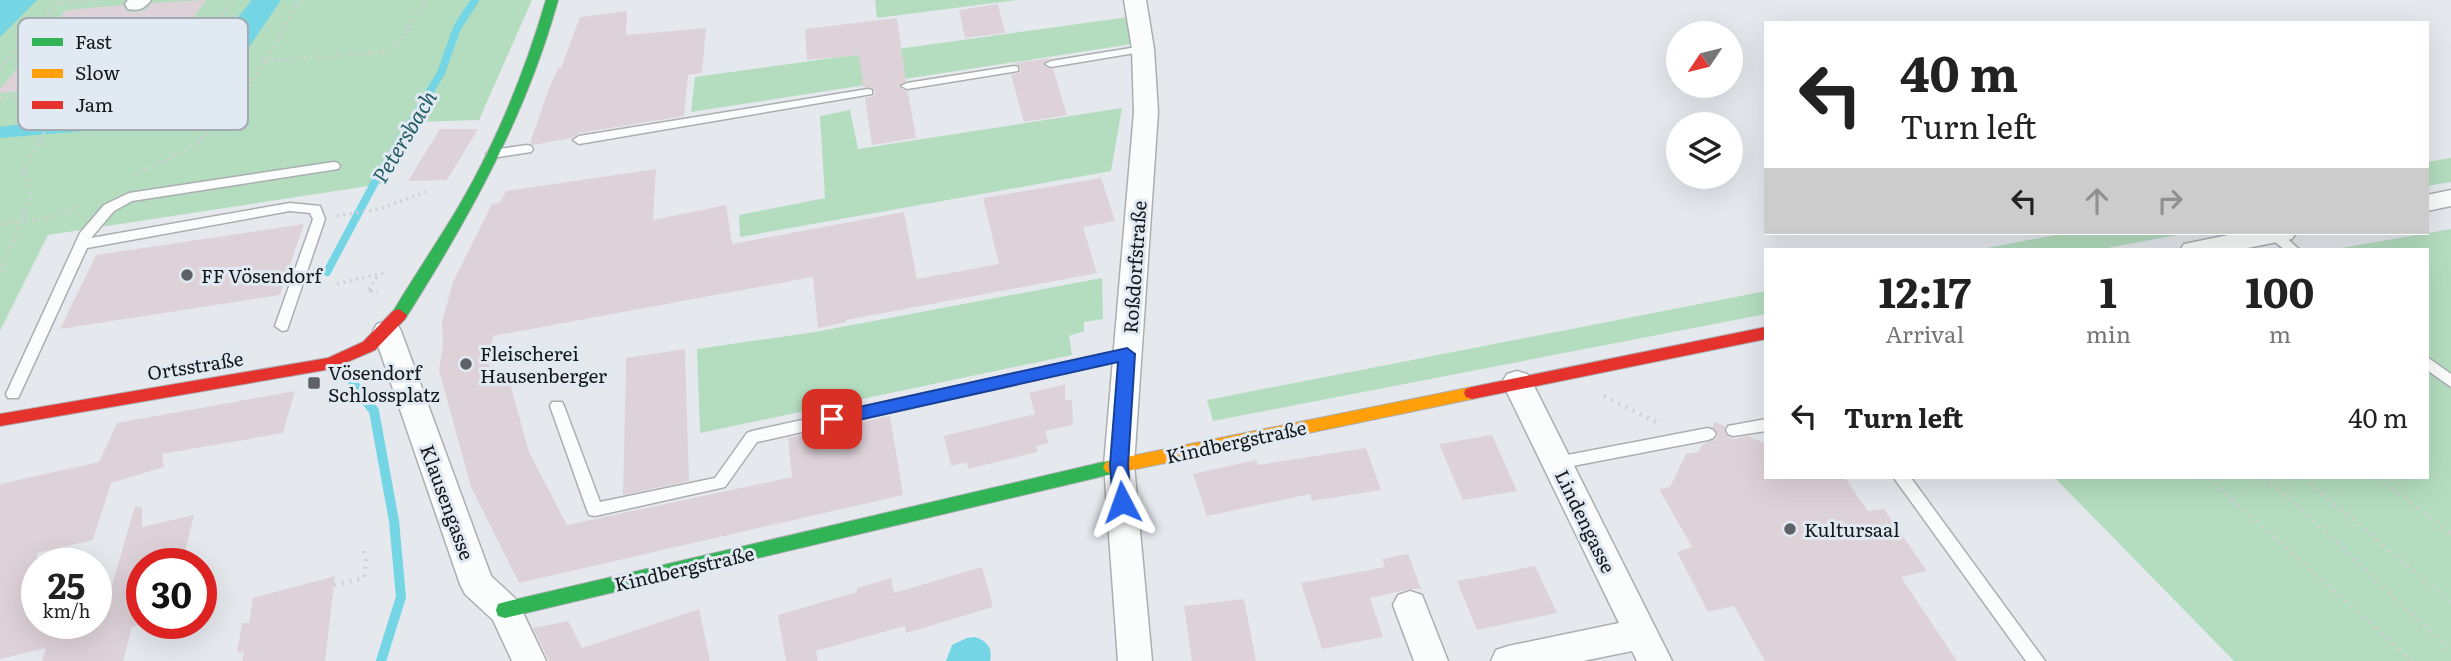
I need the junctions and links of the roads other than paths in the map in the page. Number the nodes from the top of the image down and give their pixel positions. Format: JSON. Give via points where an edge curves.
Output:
{"nodes":[{"id":1,"x":552,"y":0,"type":"edge"},
{"id":2,"x":1135,"y":0,"type":"edge"},
{"id":3,"x":1143,"y":50,"type":"junction"},
{"id":4,"x":1051,"y":64,"type":"dead end"},
{"id":5,"x":1014,"y":69,"type":"dead end"},
{"id":6,"x":907,"y":86,"type":"dead end"},
{"id":7,"x":868,"y":92,"type":"dead end"},
{"id":8,"x":579,"y":140,"type":"dead end"},
{"id":9,"x":527,"y":149,"type":"dead end"},
{"id":10,"x":491,"y":155,"type":"junction"},
{"id":11,"x":334,"y":166,"type":"dead end"},
{"id":12,"x":2451,"y":198,"type":"edge"},
{"id":13,"x":2429,"y":203,"type":"edge"},
{"id":14,"x":2284,"y":239,"type":"edge"},
{"id":15,"x":82,"y":244,"type":"junction"},
{"id":16,"x":2210,"y":248,"type":"edge"},
{"id":17,"x":282,"y":326,"type":"dead end"},
{"id":18,"x":387,"y":331,"type":"junction"},
{"id":19,"x":1764,"y":332,"type":"edge"},
{"id":20,"x":340,"y":342,"type":"dead end"},
{"id":21,"x":1127,"y":354,"type":"junction"},
{"id":22,"x":2429,"y":364,"type":"edge"},
{"id":23,"x":1517,"y":382,"type":"junction"},
{"id":24,"x":2451,"y":382,"type":"edge"},
{"id":25,"x":13,"y":394,"type":"edge"},
{"id":26,"x":557,"y":406,"type":"dead end"},
{"id":27,"x":0,"y":420,"type":"edge"},
{"id":28,"x":1764,"y":425,"type":"edge"},
{"id":29,"x":1733,"y":430,"type":"dead end"},
{"id":30,"x":1708,"y":435,"type":"dead end"},
{"id":31,"x":1557,"y":463,"type":"junction"},
{"id":32,"x":1119,"y":465,"type":"junction"},
{"id":33,"x":1903,"y":479,"type":"edge"},
{"id":34,"x":1410,"y":606,"type":"dead end"},
{"id":35,"x":505,"y":610,"type":"junction"},
{"id":36,"x":1648,"y":647,"type":"edge"},
{"id":37,"x":529,"y":661,"type":"edge"},
{"id":38,"x":1135,"y":661,"type":"edge"},
{"id":39,"x":1431,"y":661,"type":"edge"},
{"id":40,"x":1508,"y":661,"type":"edge"},
{"id":41,"x":2036,"y":661,"type":"edge"}],
"edges":[{"from":1,"to":10,"type":"street","name":"Ortsstraße","via":[[526,85]]},
{"from":2,"to":3,"type":"street","name":"Roßdorfstraße"},
{"from":3,"to":4,"type":"lane"},
{"from":3,"to":21,"type":"street","name":"Roßdorfstraße","via":[[1146,112]]},
{"from":5,"to":6,"type":"lane"},
{"from":7,"to":8,"type":"lane"},
{"from":9,"to":10,"type":"lane"},
{"from":10,"to":18,"type":"street","name":"Ortsstraße"},
{"from":11,"to":15,"type":"lane","via":[[130,197],[108,208]]},
{"from":12,"to":13,"type":"street"},
{"from":14,"to":16,"type":"street"},
{"from":15,"to":17,"type":"lane","via":[[290,207],[315,209],[319,219]]},
{"from":15,"to":25,"type":"lane"},
{"from":18,"to":20,"type":"street"},
{"from":18,"to":27,"type":"street","name":"Ortsstraße","via":[[360,354],[336,362]]},
{"from":18,"to":35,"type":"street","name":"Klausengasse","via":[[477,584]]},
{"from":19,"to":23,"type":"street","name":"Kindbergstraße"},
{"from":21,"to":26,"type":"lane","via":[[752,437],[720,483],[595,510]]},
{"from":21,"to":32,"type":"street","name":"Roßdorfstraße"},
{"from":22,"to":24,"type":"lane"},
{"from":23,"to":31,"type":"street","name":"Lindengasse"},
{"from":23,"to":32,"type":"street","name":"Kindbergstraße"},
{"from":28,"to":29,"type":"lane"},
{"from":30,"to":31,"type":"lane"},
{"from":31,"to":36,"type":"street","name":"Lindengasse"},
{"from":32,"to":35,"type":"street","name":"Kindbergstraße"},
{"from":32,"to":38,"type":"street","name":"Roßdorfstraße"},
{"from":33,"to":41,"type":"lane"},
{"from":34,"to":39,"type":"street"},
{"from":35,"to":37,"type":"street","name":"Klausengasse"},
{"from":36,"to":40,"type":"street"}]}
